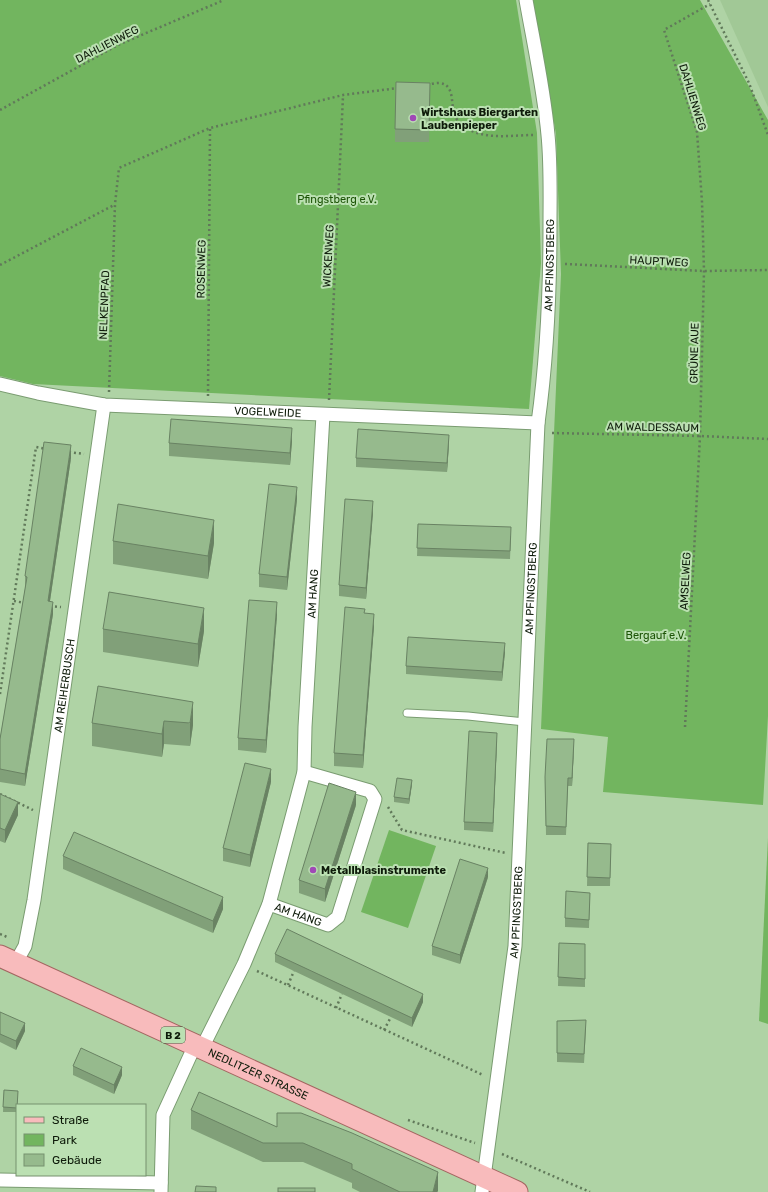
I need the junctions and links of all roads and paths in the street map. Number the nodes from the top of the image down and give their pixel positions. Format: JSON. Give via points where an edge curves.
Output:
{"nodes":[{"id":1,"x":224,"y":0,"type":"edge"},
{"id":2,"x":526,"y":0,"type":"edge"},
{"id":3,"x":708,"y":0,"type":"edge"},
{"id":4,"x":710,"y":4,"type":"junction"},
{"id":5,"x":424,"y":85,"type":"edge"},
{"id":6,"x":401,"y":88,"type":"edge"},
{"id":7,"x":343,"y":96,"type":"junction"},
{"id":8,"x":0,"y":110,"type":"edge"},
{"id":9,"x":210,"y":128,"type":"junction"},
{"id":10,"x":548,"y":135,"type":"junction"},
{"id":11,"x":768,"y":135,"type":"edge"},
{"id":12,"x":115,"y":204,"type":"junction"},
{"id":13,"x":550,"y":263,"type":"junction"},
{"id":14,"x":0,"y":265,"type":"edge"},
{"id":15,"x":768,"y":270,"type":"edge"},
{"id":16,"x":704,"y":271,"type":"junction"},
{"id":17,"x":0,"y":384,"type":"edge"},
{"id":18,"x":104,"y":405,"type":"junction"},
{"id":19,"x":208,"y":410,"type":"junction"},
{"id":20,"x":322,"y":416,"type":"junction"},
{"id":21,"x":538,"y":428,"type":"junction"},
{"id":22,"x":700,"y":436,"type":"junction"},
{"id":23,"x":768,"y":439,"type":"edge"},
{"id":24,"x":51,"y":449,"type":"edge"},
{"id":25,"x":66,"y":452,"type":"edge"},
{"id":26,"x":97,"y":456,"type":"junction"},
{"id":27,"x":14,"y":601,"type":"junction"},
{"id":28,"x":29,"y":603,"type":"edge"},
{"id":29,"x":45,"y":605,"type":"edge"},
{"id":30,"x":76,"y":609,"type":"junction"},
{"id":31,"x":0,"y":694,"type":"edge"},
{"id":32,"x":408,"y":713,"type":"dead end"},
{"id":33,"x":525,"y":722,"type":"junction"},
{"id":34,"x":685,"y":727,"type":"dead end"},
{"id":35,"x":304,"y":772,"type":"junction"},
{"id":36,"x":0,"y":794,"type":"edge"},
{"id":37,"x":375,"y":799,"type":"junction"},
{"id":38,"x":46,"y":816,"type":"junction"},
{"id":39,"x":520,"y":856,"type":"junction"},
{"id":40,"x":269,"y":904,"type":"junction"},
{"id":41,"x":8,"y":960,"type":"edge"},
{"id":42,"x":244,"y":964,"type":"junction"},
{"id":43,"x":294,"y":971,"type":"edge"},
{"id":44,"x":288,"y":985,"type":"junction"},
{"id":45,"x":342,"y":994,"type":"edge"},
{"id":46,"x":336,"y":1008,"type":"junction"},
{"id":47,"x":391,"y":1017,"type":"edge"},
{"id":48,"x":384,"y":1030,"type":"junction"},
{"id":49,"x":198,"y":1046,"type":"junction"},
{"id":50,"x":498,"y":1082,"type":"junction"},
{"id":51,"x":489,"y":1148,"type":"junction"},
{"id":52,"x":0,"y":1180,"type":"edge"},
{"id":53,"x":483,"y":1184,"type":"edge"},
{"id":54,"x":161,"y":1188,"type":"edge"},
{"id":55,"x":517,"y":1192,"type":"edge"},
{"id":56,"x":590,"y":1192,"type":"edge"}],
"edges":[{"from":1,"to":8,"type":"path","name":"DAHLIENWEG","via":[[118,46]]},
{"from":2,"to":10,"type":"street","name":"AM PFINGSTBERG"},
{"from":3,"to":4,"type":"path"},
{"from":4,"to":11,"type":"path","via":[[749,83]]},
{"from":4,"to":16,"type":"path","name":"DAHLIENWEG","via":[[664,30],[697,132]]},
{"from":5,"to":10,"type":"path","via":[[440,83],[450,89],[454,116],[463,126],[476,133]]},
{"from":6,"to":7,"type":"path"},
{"from":7,"to":9,"type":"path"},
{"from":7,"to":20,"type":"path","name":"WICKENWEG","via":[[330,388],[329,399]]},
{"from":9,"to":12,"type":"path","name":"NELKENPFAD","via":[[118,168]]},
{"from":9,"to":19,"type":"path","name":"ROSENWEG"},
{"from":10,"to":13,"type":"street","name":"AM PFINGSTBERG"},
{"from":12,"to":14,"type":"path"},
{"from":12,"to":18,"type":"path","name":"NELKENPFAD","via":[[109,391]]},
{"from":13,"to":16,"type":"path","name":"HAUPTWEG"},
{"from":13,"to":21,"type":"street","name":"AM PFINGSTBERG","via":[[544,385]]},
{"from":15,"to":16,"type":"path","name":"HAUPTWEG"},
{"from":16,"to":22,"type":"path","name":"GRÜNE AUE"},
{"from":17,"to":18,"type":"street","name":"VOGELWEIDE"},
{"from":18,"to":19,"type":"street","name":"VOGELWEIDE"},
{"from":18,"to":26,"type":"street","name":"AM REIHERBUSCH"},
{"from":19,"to":20,"type":"street","name":"VOGELWEIDE"},
{"from":20,"to":21,"type":"street","name":"VOGELWEIDE"},
{"from":20,"to":35,"type":"street","name":"AM HANG"},
{"from":21,"to":22,"type":"path","name":"AM WALDESSAUM"},
{"from":21,"to":33,"type":"street","name":"AM PFINGSTBERG"},
{"from":22,"to":23,"type":"path","name":"AM WALDESSAUM"},
{"from":22,"to":34,"type":"path","name":"AMSELWEG"},
{"from":24,"to":27,"type":"path","via":[[36,447]]},
{"from":25,"to":26,"type":"path"},
{"from":26,"to":30,"type":"street","name":"AM REIHERBUSCH"},
{"from":27,"to":28,"type":"path"},
{"from":27,"to":31,"type":"path"},
{"from":29,"to":30,"type":"path"},
{"from":30,"to":38,"type":"street","name":"AM REIHERBUSCH"},
{"from":32,"to":33,"type":"lane"},
{"from":33,"to":39,"type":"street","name":"AM PFINGSTBERG"},
{"from":35,"to":37,"type":"street","via":[[370,791]]},
{"from":35,"to":40,"type":"street","name":"AM HANG"},
{"from":36,"to":38,"type":"path"},
{"from":37,"to":39,"type":"path","via":[[389,807],[402,830]]},
{"from":37,"to":40,"type":"street","name":"AM HANG","via":[[338,917],[328,925]]},
{"from":38,"to":41,"type":"street","name":"AM REIHERBUSCH","via":[[34,900],[24,946]]},
{"from":39,"to":50,"type":"street","name":"AM PFINGSTBERG","via":[[515,946]]},
{"from":40,"to":42,"type":"street","name":"AM HANG"},
{"from":41,"to":49,"type":"main road","name":"NEDLITZER STRASSE","number":"B 2"},
{"from":42,"to":44,"type":"path"},
{"from":42,"to":49,"type":"street","name":"AM HANG"},
{"from":43,"to":44,"type":"path"},
{"from":44,"to":46,"type":"path"},
{"from":45,"to":46,"type":"path"},
{"from":46,"to":48,"type":"path"},
{"from":47,"to":48,"type":"path"},
{"from":48,"to":50,"type":"path"},
{"from":49,"to":53,"type":"main road","name":"NEDLITZER STRASSE","number":"B 2"},
{"from":49,"to":54,"type":"street","name":"AM HANG","via":[[162,1115]]},
{"from":50,"to":51,"type":"street","name":"AM PFINGSTBERG"},
{"from":51,"to":53,"type":"street","name":"AM PFINGSTBERG"},
{"from":51,"to":56,"type":"path"},
{"from":52,"to":54,"type":"street"},
{"from":53,"to":55,"type":"main road","name":"NEDLITZER STRASSE","number":"B 2"}]}
